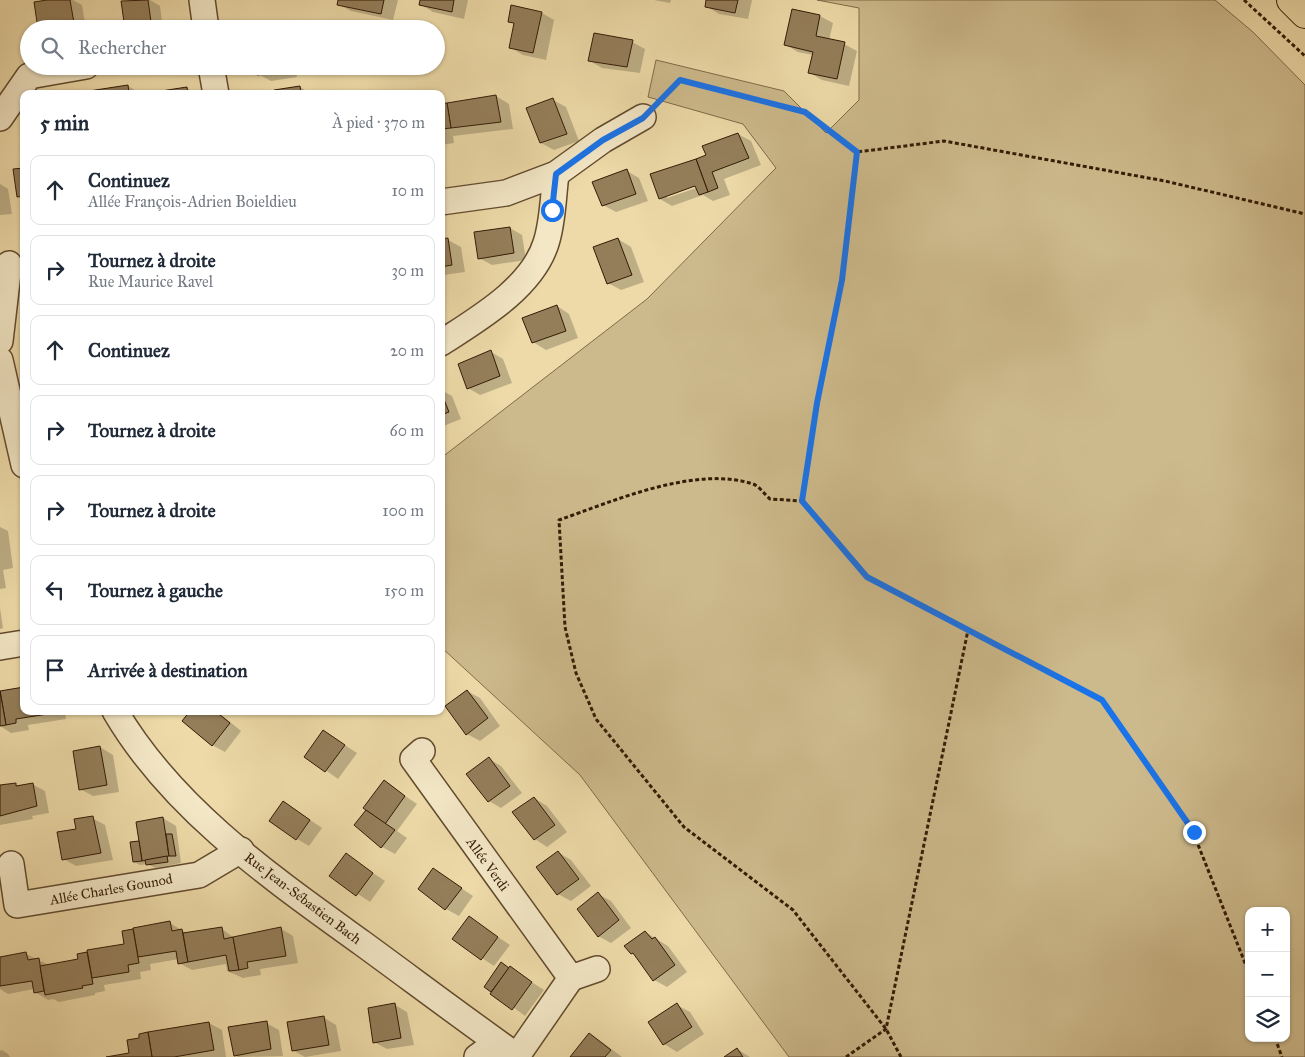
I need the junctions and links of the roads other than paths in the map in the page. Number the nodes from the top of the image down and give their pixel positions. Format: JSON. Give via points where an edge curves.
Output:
{"nodes":[{"id":1,"x":202,"y":0,"type":"edge"},
{"id":2,"x":1291,"y":0,"type":"edge"},
{"id":3,"x":1305,"y":14,"type":"edge"},
{"id":4,"x":205,"y":20,"type":"edge"},
{"id":5,"x":35,"y":75,"type":"edge"},
{"id":6,"x":213,"y":75,"type":"edge"},
{"id":7,"x":215,"y":90,"type":"edge"},
{"id":8,"x":3,"y":103,"type":"edge"},
{"id":9,"x":643,"y":118,"type":"road end"},
{"id":10,"x":556,"y":174,"type":"junction"},
{"id":11,"x":445,"y":201,"type":"edge"},
{"id":12,"x":11,"y":264,"type":"edge"},
{"id":13,"x":445,"y":339,"type":"edge"},
{"id":14,"x":0,"y":341,"type":"edge"},
{"id":15,"x":0,"y":360,"type":"edge"},
{"id":16,"x":20,"y":444,"type":"edge"},
{"id":17,"x":20,"y":644,"type":"edge"},
{"id":18,"x":0,"y":647,"type":"edge"},
{"id":19,"x":117,"y":715,"type":"edge"},
{"id":20,"x":422,"y":751,"type":"dead end"},
{"id":21,"x":241,"y":850,"type":"junction"},
{"id":22,"x":11,"y":864,"type":"dead end"},
{"id":23,"x":597,"y":969,"type":"dead end"},
{"id":24,"x":571,"y":978,"type":"junction"},
{"id":25,"x":487,"y":1050,"type":"edge"},
{"id":26,"x":518,"y":1056,"type":"edge"}],
"edges":[{"from":1,"to":4,"type":"street"},
{"from":2,"to":3,"type":"highway"},
{"from":5,"to":8,"type":"street","via":[[29,76]]},
{"from":6,"to":7,"type":"street"},
{"from":9,"to":10,"type":"street","via":[[603,140]]},
{"from":10,"to":11,"type":"street","via":[[506,193]]},
{"from":10,"to":13,"type":"street","via":[[546,244],[532,271],[496,307]]},
{"from":12,"to":14,"type":"street"},
{"from":15,"to":16,"type":"street"},
{"from":17,"to":18,"type":"street"},
{"from":19,"to":21,"type":"street","name":"Rue Jean-Sébastien Bach","via":[[171,785]]},
{"from":20,"to":24,"type":"street","name":"Allée Verdi","via":[[413,759]]},
{"from":21,"to":22,"type":"street","name":"Allée Charles Gounod","via":[[199,874],[17,905]]},
{"from":21,"to":25,"type":"street","name":"Rue Jean-Sébastien Bach"},
{"from":23,"to":24,"type":"street"},
{"from":24,"to":26,"type":"street"},
{"from":25,"to":26,"type":"street","name":"Rue Jean-Sébastien Bach"}]}
